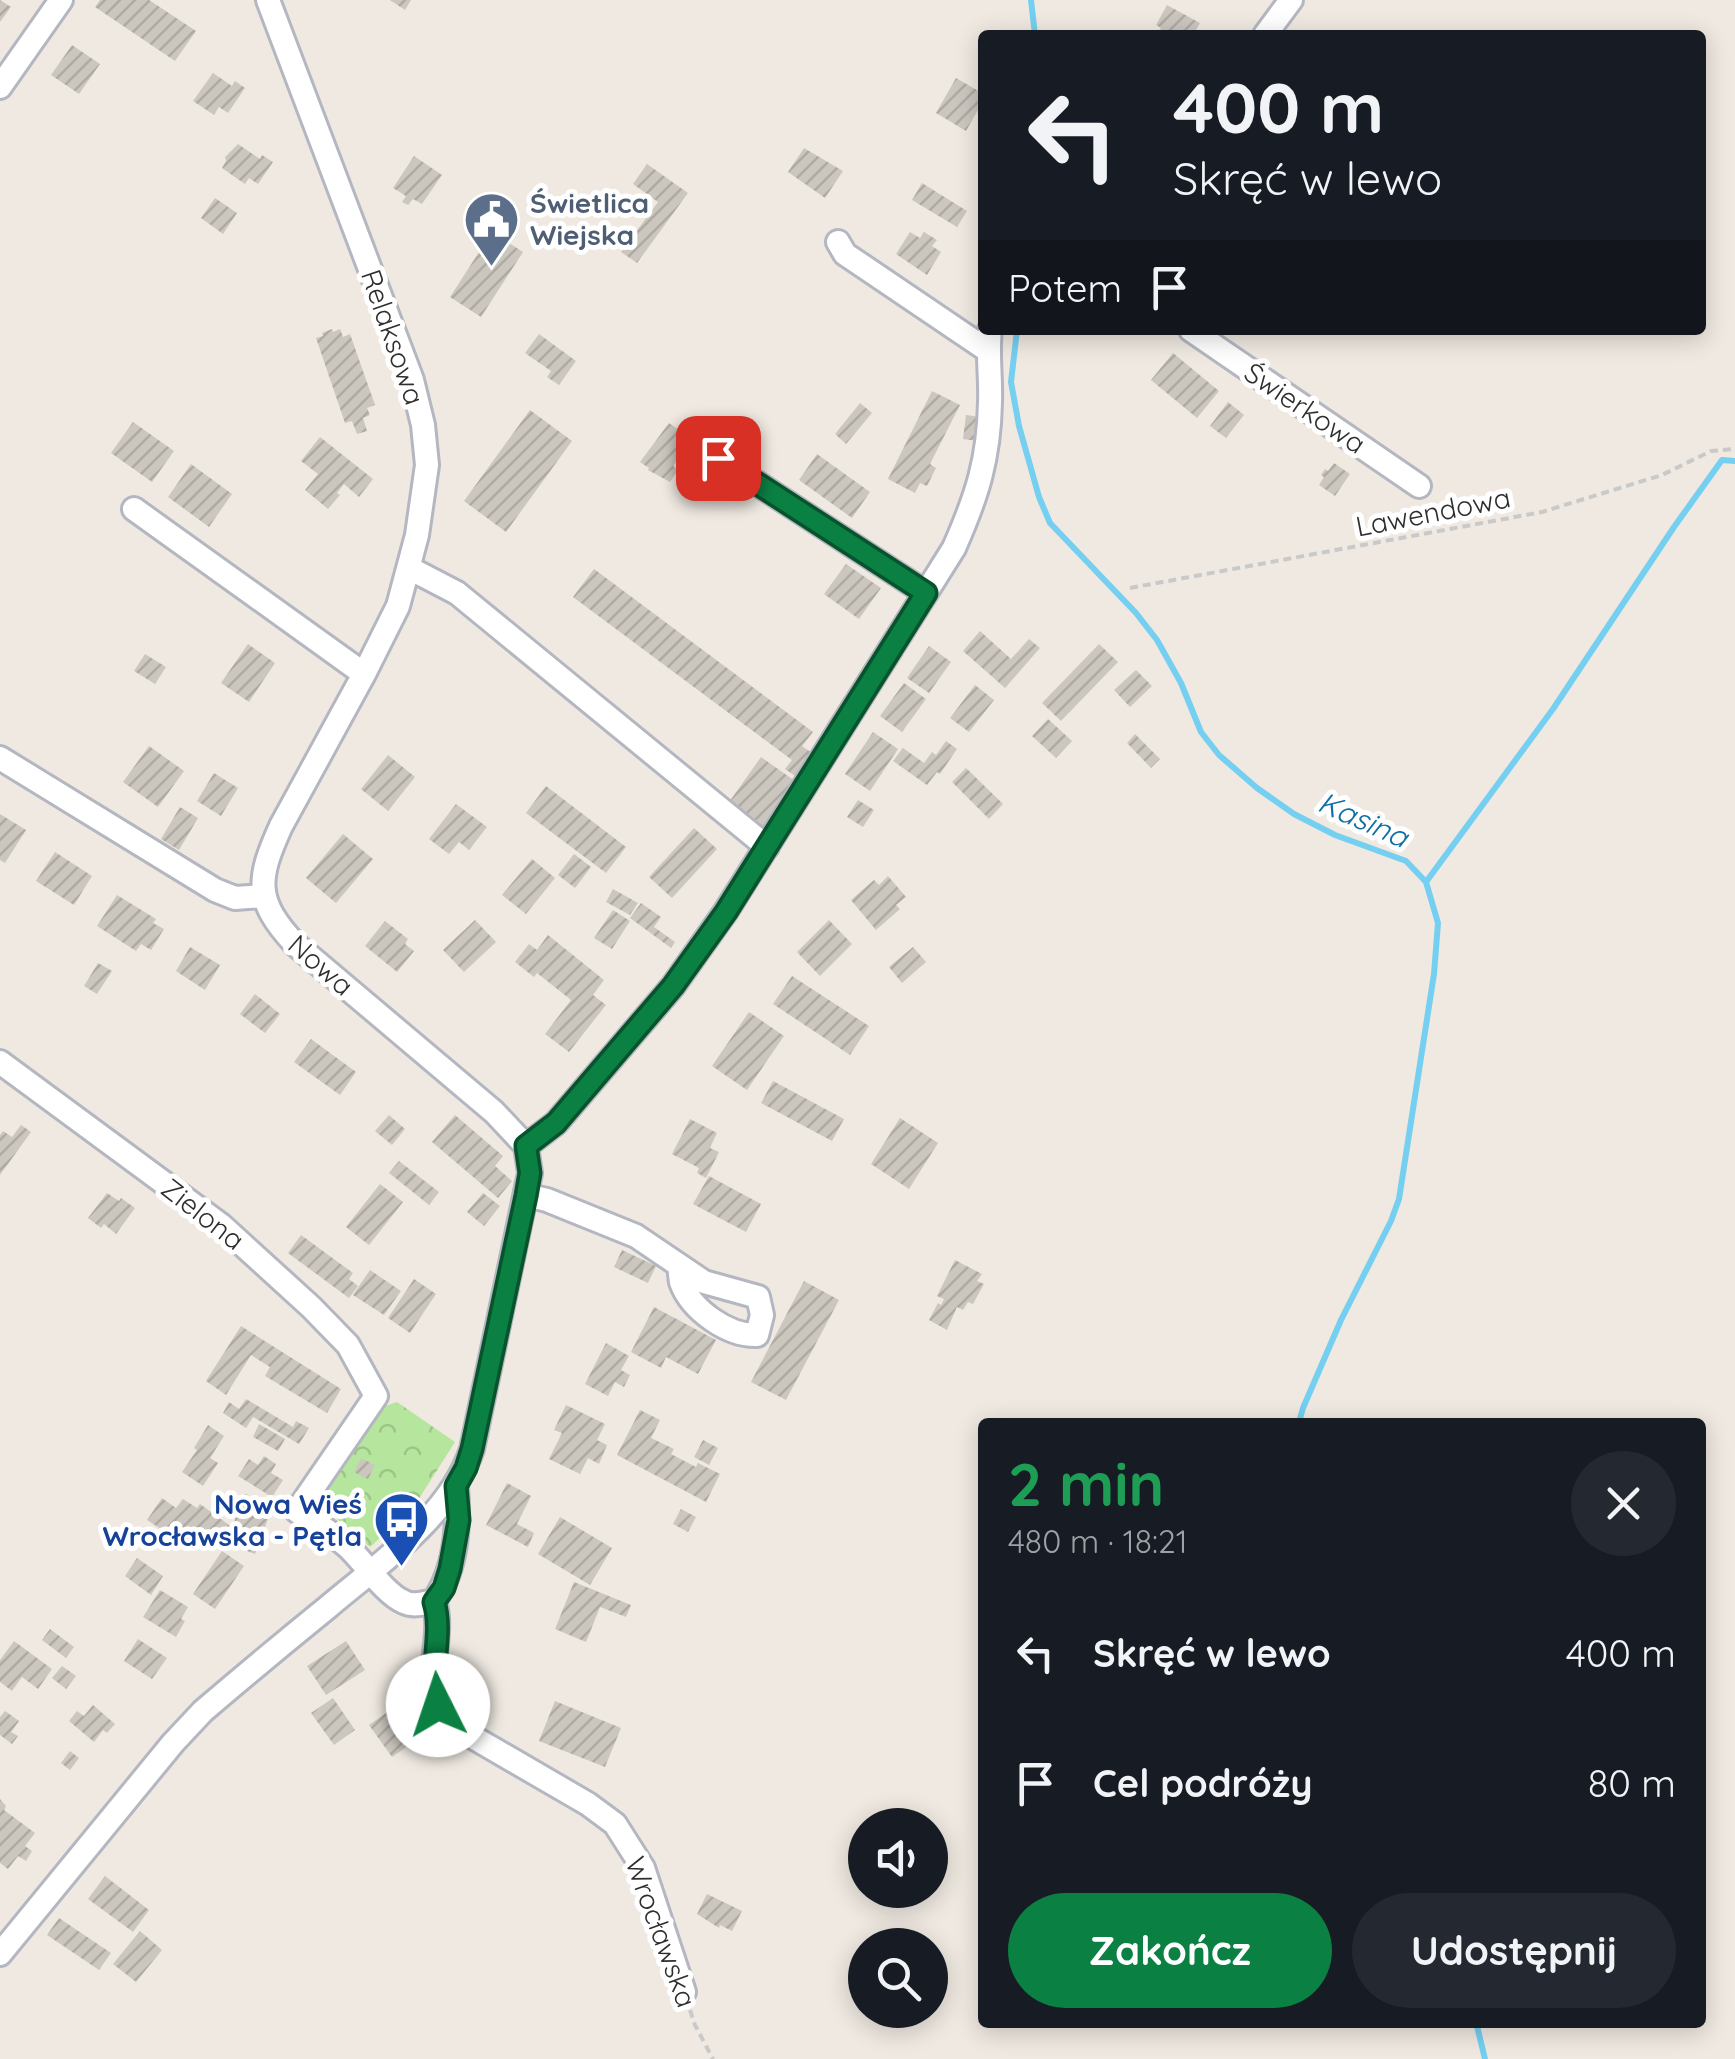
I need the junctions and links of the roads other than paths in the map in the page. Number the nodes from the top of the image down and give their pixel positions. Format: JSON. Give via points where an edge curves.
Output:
{"nodes":[{"id":1,"x":61,"y":0,"type":"edge"},
{"id":2,"x":268,"y":0,"type":"edge"},
{"id":3,"x":1291,"y":0,"type":"edge"},
{"id":4,"x":1269,"y":30,"type":"edge"},
{"id":5,"x":0,"y":87,"type":"edge"},
{"id":6,"x":838,"y":242,"type":"dead end"},
{"id":7,"x":978,"y":334,"type":"edge"},
{"id":8,"x":1198,"y":335,"type":"edge"},
{"id":9,"x":988,"y":340,"type":"edge"},
{"id":10,"x":718,"y":458,"type":"dead end"},
{"id":11,"x":1419,"y":486,"type":"dead end"},
{"id":12,"x":134,"y":509,"type":"dead end"},
{"id":13,"x":410,"y":568,"type":"junction"},
{"id":14,"x":926,"y":593,"type":"junction"},
{"id":15,"x":364,"y":674,"type":"junction"},
{"id":16,"x":0,"y":758,"type":"edge"},
{"id":17,"x":766,"y":847,"type":"junction"},
{"id":18,"x":262,"y":896,"type":"junction"},
{"id":19,"x":0,"y":1062,"type":"edge"},
{"id":20,"x":526,"y":1146,"type":"junction"},
{"id":21,"x":526,"y":1196,"type":"junction"},
{"id":22,"x":680,"y":1266,"type":"dead end"},
{"id":23,"x":456,"y":1486,"type":"junction"},
{"id":24,"x":371,"y":1570,"type":"junction"},
{"id":25,"x":434,"y":1602,"type":"junction"},
{"id":26,"x":0,"y":1954,"type":"edge"},
{"id":27,"x":684,"y":1992,"type":"road end"}],
"edges":[{"from":1,"to":5,"type":"street"},
{"from":2,"to":13,"type":"street","name":"Relaksowa","via":[[412,380],[427,464]]},
{"from":3,"to":4,"type":"street"},
{"from":6,"to":7,"type":"street","via":[[845,254]]},
{"from":8,"to":11,"type":"street","name":"Świerkowa"},
{"from":9,"to":14,"type":"street","via":[[984,471],[954,548]]},
{"from":10,"to":14,"type":"street"},
{"from":12,"to":15,"type":"street"},
{"from":13,"to":15,"type":"street","name":"Relaksowa"},
{"from":13,"to":17,"type":"street","via":[[458,592]]},
{"from":14,"to":17,"type":"street"},
{"from":15,"to":18,"type":"street","name":"Relaksowa","via":[[269,852]]},
{"from":16,"to":18,"type":"street","via":[[215,890],[235,898]]},
{"from":17,"to":20,"type":"street","via":[[673,986],[556,1123]]},
{"from":18,"to":20,"type":"street","name":"Nowa","via":[[294,944]]},
{"from":19,"to":24,"type":"street","name":"Zielona","via":[[221,1225],[348,1345],[376,1396],[296,1512],[330,1531]]},
{"from":20,"to":21,"type":"street","name":"Wrocławska"},
{"from":21,"to":22,"type":"street","via":[[623,1230]]},
{"from":21,"to":23,"type":"street","name":"Wrocławska","via":[[472,1449]]},
{"from":23,"to":24,"type":"street","name":"Wrocławska"},
{"from":23,"to":25,"type":"street","name":"Wrocławska","via":[[456,1536],[444,1588]]},
{"from":24,"to":25,"type":"street","via":[[400,1601]]},
{"from":24,"to":26,"type":"street","name":"Wrocławska","via":[[172,1742]]},
{"from":25,"to":27,"type":"street","name":"Wrocławska","via":[[438,1705],[452,1725],[614,1824],[643,1868]]}]}
